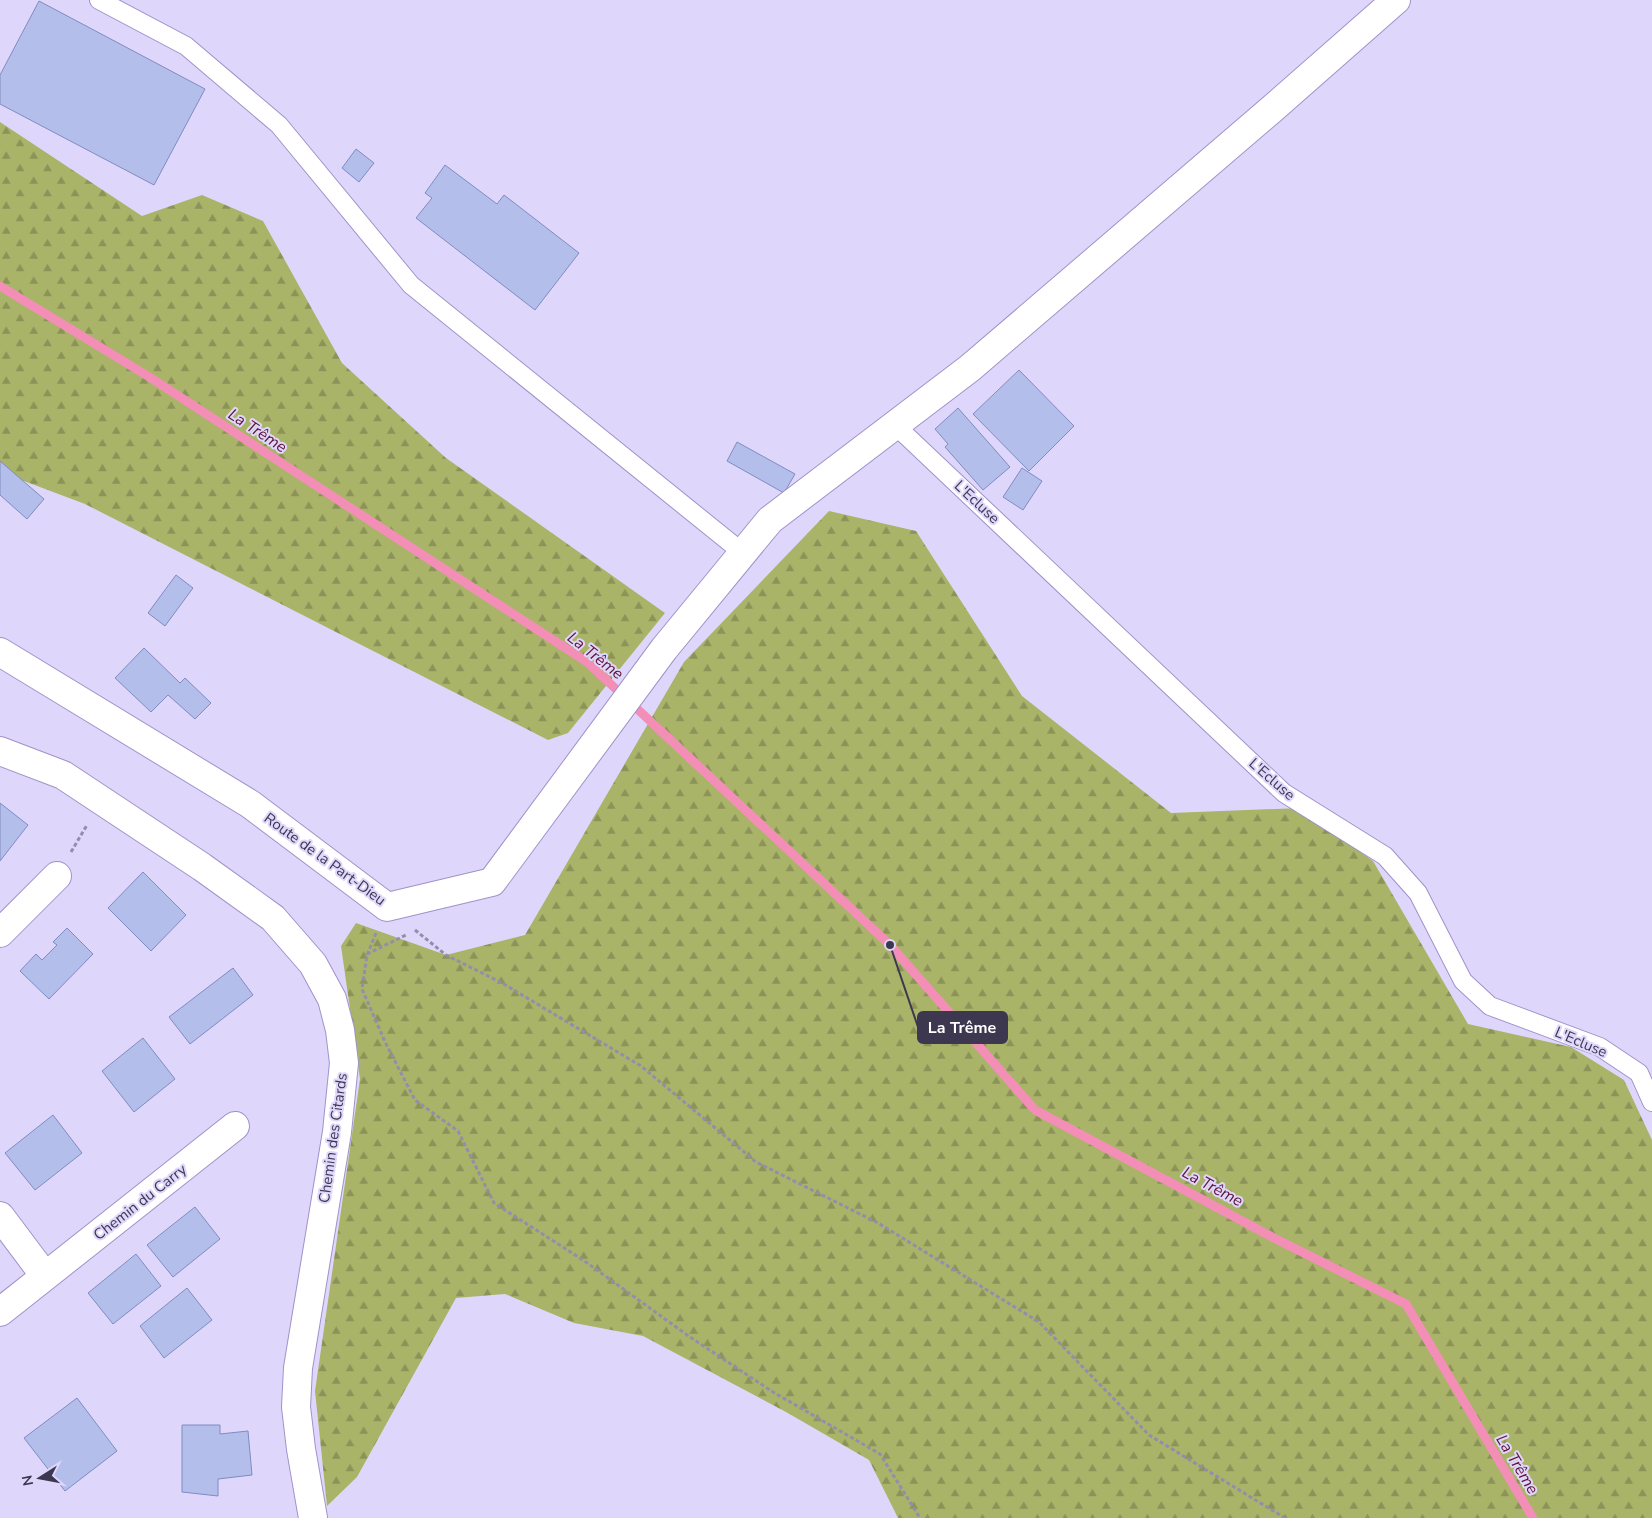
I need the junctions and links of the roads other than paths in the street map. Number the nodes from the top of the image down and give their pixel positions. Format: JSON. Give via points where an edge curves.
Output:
{"nodes":[{"id":1,"x":99,"y":0,"type":"edge"},
{"id":2,"x":1396,"y":0,"type":"edge"},
{"id":3,"x":895,"y":425,"type":"junction"},
{"id":4,"x":743,"y":553,"type":"junction"},
{"id":5,"x":0,"y":652,"type":"edge"},
{"id":6,"x":0,"y":750,"type":"edge"},
{"id":7,"x":57,"y":876,"type":"road end"},
{"id":8,"x":0,"y":933,"type":"edge"},
{"id":9,"x":1652,"y":1102,"type":"edge"},
{"id":10,"x":235,"y":1126,"type":"dead end"},
{"id":11,"x":0,"y":1216,"type":"edge"},
{"id":12,"x":45,"y":1276,"type":"junction"},
{"id":13,"x":0,"y":1312,"type":"edge"},
{"id":14,"x":313,"y":1518,"type":"edge"}],
"edges":[{"from":1,"to":4,"type":"lane","via":[[186,46],[279,125],[411,285]]},
{"from":2,"to":3,"type":"street","name":"Route de la Part-Dieu","via":[[970,368]]},
{"from":3,"to":4,"type":"street","name":"Route de la Part-Dieu","via":[[770,520]]},
{"from":3,"to":9,"type":"lane","name":"L'Ecluse","via":[[1284,792],[1386,856],[1418,893],[1463,981],[1490,1006],[1600,1047],[1639,1073]]},
{"from":4,"to":5,"type":"street","name":"Route de la Part-Dieu","via":[[664,649],[492,882],[387,907],[250,804]]},
{"from":6,"to":14,"type":"street","name":"Chemin des Citards","via":[[64,775],[273,918],[313,964],[332,999],[344,1063],[337,1132],[298,1368],[296,1407]]},
{"from":7,"to":8,"type":"street"},
{"from":10,"to":12,"type":"street","name":"Chemin du Carry"},
{"from":11,"to":12,"type":"street"},
{"from":12,"to":13,"type":"street","name":"Chemin du Carry"}]}
